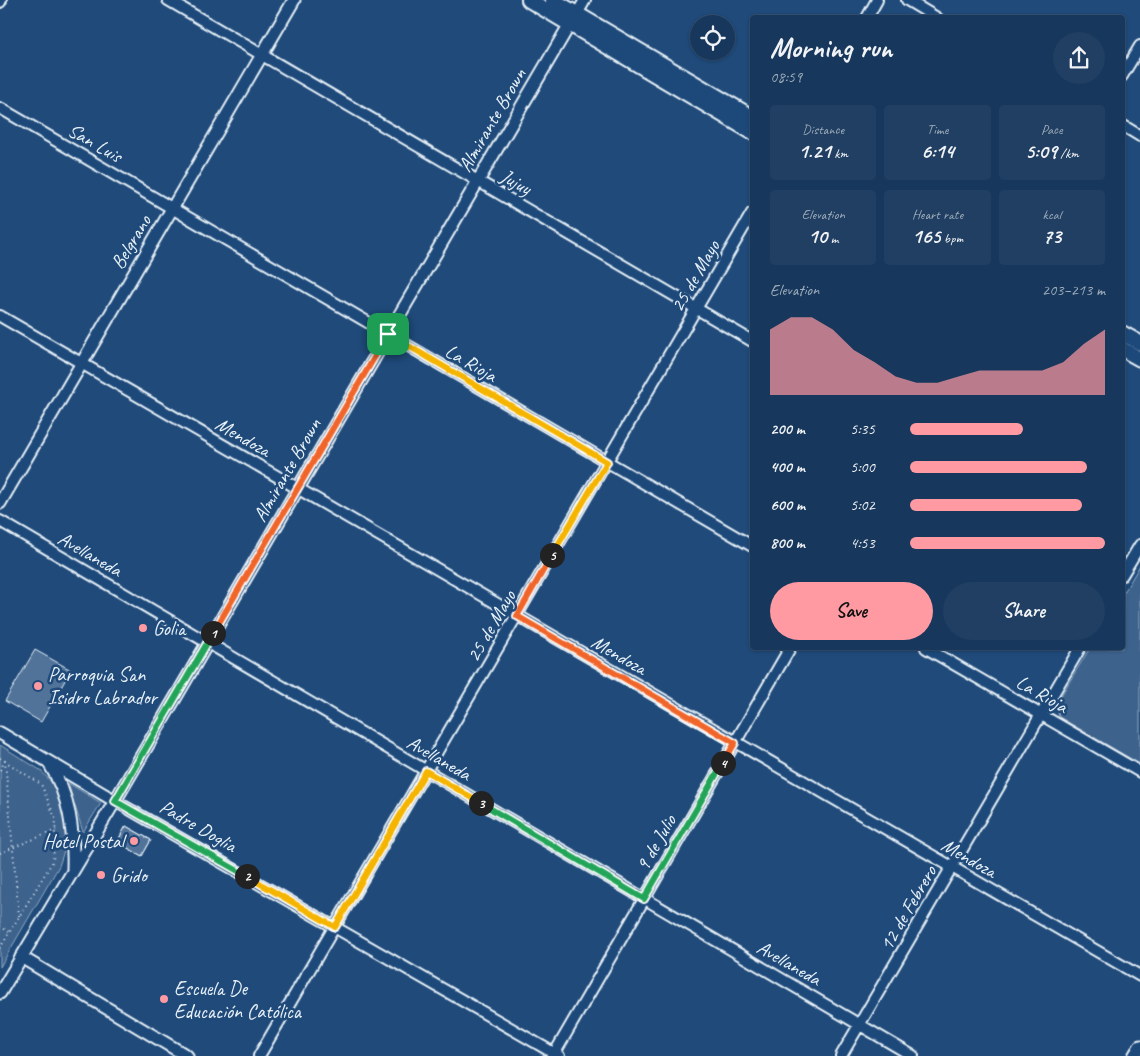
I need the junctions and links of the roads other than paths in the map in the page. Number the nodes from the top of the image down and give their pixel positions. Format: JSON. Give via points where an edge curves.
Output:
{"nodes":[{"id":1,"x":168,"y":0,"type":"edge"},
{"id":2,"x":294,"y":0,"type":"edge"},
{"id":3,"x":529,"y":0,"type":"edge"},
{"id":4,"x":553,"y":0,"type":"edge"},
{"id":5,"x":585,"y":0,"type":"edge"},
{"id":6,"x":877,"y":0,"type":"edge"},
{"id":7,"x":907,"y":0,"type":"edge"},
{"id":8,"x":869,"y":15,"type":"edge"},
{"id":9,"x":932,"y":15,"type":"edge"},
{"id":10,"x":573,"y":19,"type":"junction"},
{"id":11,"x":1140,"y":46,"type":"edge"},
{"id":12,"x":261,"y":54,"type":"junction"},
{"id":13,"x":1125,"y":71,"type":"edge"},
{"id":14,"x":0,"y":108,"type":"edge"},
{"id":15,"x":750,"y":116,"type":"edge"},
{"id":16,"x":1125,"y":127,"type":"edge"},
{"id":17,"x":750,"y":131,"type":"edge"},
{"id":18,"x":1140,"y":136,"type":"edge"},
{"id":19,"x":478,"y":181,"type":"junction"},
{"id":20,"x":172,"y":209,"type":"junction"},
{"id":21,"x":750,"y":216,"type":"edge"},
{"id":22,"x":697,"y":308,"type":"junction"},
{"id":23,"x":0,"y":316,"type":"edge"},
{"id":24,"x":388,"y":334,"type":"junction"},
{"id":25,"x":1125,"y":335,"type":"edge"},
{"id":26,"x":750,"y":340,"type":"edge"},
{"id":27,"x":1140,"y":343,"type":"edge"},
{"id":28,"x":1125,"y":351,"type":"edge"},
{"id":29,"x":1140,"y":359,"type":"edge"},
{"id":30,"x":81,"y":364,"type":"junction"},
{"id":31,"x":607,"y":462,"type":"junction"},
{"id":32,"x":298,"y":489,"type":"junction"},
{"id":33,"x":0,"y":503,"type":"edge"},
{"id":34,"x":0,"y":521,"type":"edge"},
{"id":35,"x":750,"y":545,"type":"edge"},
{"id":36,"x":1140,"y":545,"type":"edge"},
{"id":37,"x":1127,"y":559,"type":"edge"},
{"id":38,"x":517,"y":616,"type":"junction"},
{"id":39,"x":208,"y":643,"type":"junction"},
{"id":40,"x":789,"y":650,"type":"edge"},
{"id":41,"x":929,"y":650,"type":"edge"},
{"id":42,"x":1079,"y":650,"type":"edge"},
{"id":43,"x":1041,"y":714,"type":"junction"},
{"id":44,"x":0,"y":733,"type":"edge"},
{"id":45,"x":735,"y":743,"type":"junction"},
{"id":46,"x":48,"y":761,"type":"junction"},
{"id":47,"x":426,"y":771,"type":"junction"},
{"id":48,"x":1140,"y":772,"type":"edge"},
{"id":49,"x":115,"y":801,"type":"junction"},
{"id":50,"x":951,"y":868,"type":"junction"},
{"id":51,"x":73,"y":871,"type":"junction"},
{"id":52,"x":644,"y":899,"type":"junction"},
{"id":53,"x":335,"y":927,"type":"junction"},
{"id":54,"x":21,"y":958,"type":"junction"},
{"id":55,"x":1140,"y":976,"type":"edge"},
{"id":56,"x":0,"y":993,"type":"edge"},
{"id":57,"x":860,"y":1025,"type":"junction"},
{"id":58,"x":1140,"y":1046,"type":"edge"},
{"id":59,"x":555,"y":1055,"type":"edge"},
{"id":60,"x":188,"y":1056,"type":"edge"},
{"id":61,"x":259,"y":1056,"type":"edge"},
{"id":62,"x":841,"y":1056,"type":"edge"},
{"id":63,"x":913,"y":1056,"type":"edge"},
{"id":64,"x":1134,"y":1056,"type":"edge"}],
"edges":[{"from":1,"to":12,"type":"street","name":"Jujuy"},
{"from":2,"to":12,"type":"street","name":"Belgrano"},
{"from":3,"to":10,"type":"main road"},
{"from":4,"to":10,"type":"main road"},
{"from":5,"to":10,"type":"street","name":"Almirante Brown"},
{"from":6,"to":8,"type":"street"},
{"from":7,"to":9,"type":"street"},
{"from":10,"to":15,"type":"main road"},
{"from":10,"to":17,"type":"main road"},
{"from":10,"to":19,"type":"street","name":"Almirante Brown"},
{"from":11,"to":13,"type":"street"},
{"from":12,"to":19,"type":"street","name":"Jujuy"},
{"from":12,"to":20,"type":"street","name":"Belgrano"},
{"from":14,"to":20,"type":"street","name":"San Luis"},
{"from":16,"to":18,"type":"street"},
{"from":19,"to":22,"type":"street","name":"Jujuy"},
{"from":19,"to":24,"type":"street","name":"Almirante Brown"},
{"from":20,"to":24,"type":"street","name":"La Rioja"},
{"from":20,"to":30,"type":"street","name":"Belgrano"},
{"from":21,"to":22,"type":"street","name":"25 de Mayo"},
{"from":22,"to":26,"type":"street","name":"Jujuy"},
{"from":22,"to":31,"type":"street","name":"25 de Mayo"},
{"from":23,"to":30,"type":"street","name":"Mendoza"},
{"from":24,"to":31,"type":"street","name":"La Rioja"},
{"from":24,"to":32,"type":"street","name":"Almirante Brown"},
{"from":25,"to":27,"type":"main road"},
{"from":28,"to":29,"type":"main road"},
{"from":30,"to":32,"type":"street","name":"Mendoza"},
{"from":30,"to":33,"type":"street","name":"Belgrano"},
{"from":31,"to":35,"type":"street","name":"La Rioja"},
{"from":31,"to":38,"type":"street","name":"25 de Mayo"},
{"from":32,"to":38,"type":"street","name":"Mendoza"},
{"from":32,"to":39,"type":"street","name":"Almirante Brown"},
{"from":34,"to":39,"type":"street","name":"Avellaneda"},
{"from":36,"to":37,"type":"street"},
{"from":38,"to":45,"type":"street","name":"Mendoza"},
{"from":38,"to":47,"type":"street","name":"25 de Mayo"},
{"from":39,"to":47,"type":"street","name":"Avellaneda"},
{"from":39,"to":49,"type":"street","name":"Almirante Brown"},
{"from":40,"to":45,"type":"street","name":"9 de Julio"},
{"from":41,"to":43,"type":"street","name":"La Rioja"},
{"from":42,"to":43,"type":"street","name":"12 de Febrero"},
{"from":43,"to":48,"type":"street","name":"La Rioja"},
{"from":43,"to":50,"type":"street","name":"12 de Febrero"},
{"from":44,"to":46,"type":"street","name":"Padre Doglia"},
{"from":45,"to":50,"type":"street","name":"Mendoza"},
{"from":45,"to":52,"type":"street","name":"9 de Julio"},
{"from":46,"to":49,"type":"street","name":"Padre Doglia"},
{"from":46,"to":51,"type":"street","via":[[58,778],[71,815]]},
{"from":47,"to":52,"type":"street","name":"Avellaneda"},
{"from":47,"to":53,"type":"street","name":"25 de Mayo"},
{"from":49,"to":51,"type":"street","name":"Almirante Brown"},
{"from":49,"to":53,"type":"street","name":"Padre Doglia"},
{"from":50,"to":55,"type":"street","name":"Mendoza"},
{"from":50,"to":57,"type":"street","name":"12 de Febrero"},
{"from":51,"to":54,"type":"street","name":"Almirante Brown"},
{"from":52,"to":57,"type":"street","name":"Avellaneda"},
{"from":52,"to":59,"type":"street","name":"9 de Julio"},
{"from":53,"to":59,"type":"street","name":"Padre Doglia"},
{"from":53,"to":61,"type":"street","name":"25 de Mayo"},
{"from":54,"to":56,"type":"street","name":"Almirante Brown"},
{"from":54,"to":60,"type":"street"},
{"from":57,"to":62,"type":"street","name":"12 de Febrero"},
{"from":57,"to":63,"type":"street","name":"Avellaneda"},
{"from":58,"to":64,"type":"street"}]}
